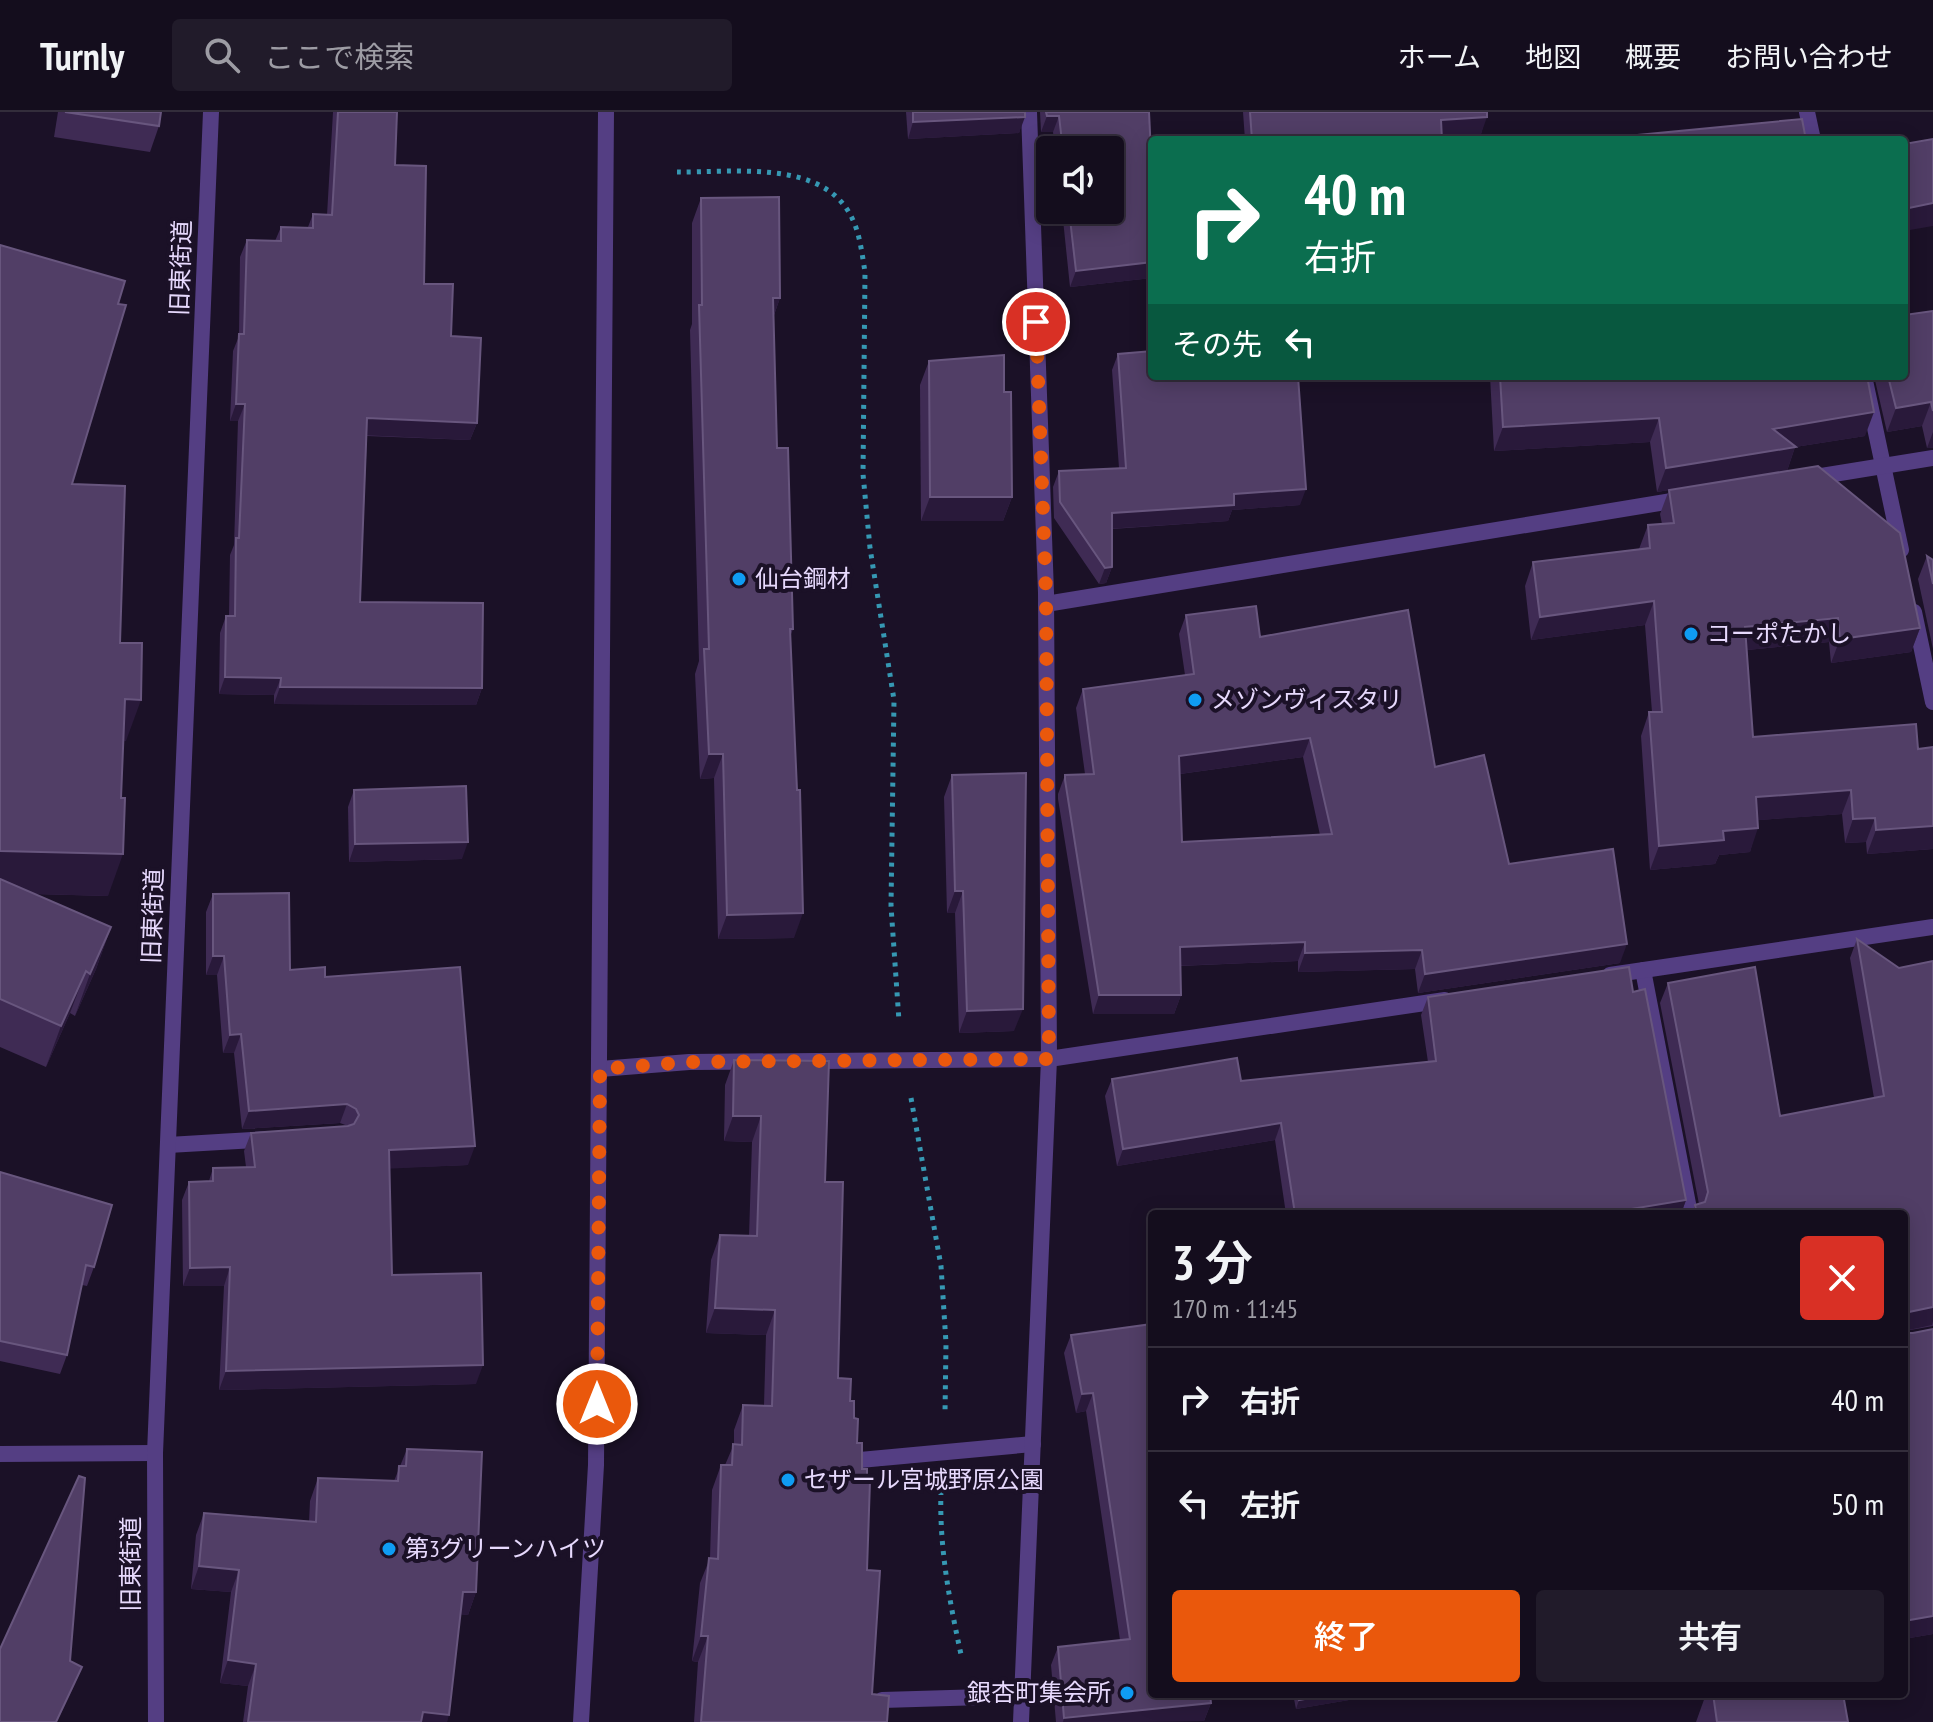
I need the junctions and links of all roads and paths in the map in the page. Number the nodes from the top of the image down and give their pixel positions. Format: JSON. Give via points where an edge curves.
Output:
{"nodes":[{"id":1,"x":211,"y":112,"type":"edge"},
{"id":2,"x":606,"y":112,"type":"edge"},
{"id":3,"x":1029,"y":112,"type":"edge"},
{"id":4,"x":1807,"y":112,"type":"edge"},
{"id":5,"x":1812,"y":136,"type":"edge"},
{"id":6,"x":677,"y":172,"type":"dead end"},
{"id":7,"x":1865,"y":380,"type":"edge"},
{"id":8,"x":1933,"y":458,"type":"edge"},
{"id":9,"x":1884,"y":466,"type":"junction"},
{"id":10,"x":1791,"y":481,"type":"edge"},
{"id":11,"x":1697,"y":496,"type":"edge"},
{"id":12,"x":1905,"y":569,"type":"edge"},
{"id":13,"x":1911,"y":599,"type":"edge"},
{"id":14,"x":1046,"y":604,"type":"junction"},
{"id":15,"x":1933,"y":702,"type":"edge"},
{"id":16,"x":1933,"y":927,"type":"edge"},
{"id":17,"x":1643,"y":970,"type":"junction"},
{"id":18,"x":1596,"y":977,"type":"edge"},
{"id":19,"x":1456,"y":998,"type":"edge"},
{"id":20,"x":900,"y":1031,"type":"dead end"},
{"id":21,"x":1049,"y":1059,"type":"junction"},
{"id":22,"x":600,"y":1069,"type":"junction"},
{"id":23,"x":909,"y":1090,"type":"dead end"},
{"id":24,"x":294,"y":1137,"type":"edge"},
{"id":25,"x":168,"y":1145,"type":"junction"},
{"id":26,"x":1689,"y":1210,"type":"edge"},
{"id":27,"x":944,"y":1427,"type":"dead end"},
{"id":28,"x":1033,"y":1444,"type":"junction"},
{"id":29,"x":155,"y":1453,"type":"junction"},
{"id":30,"x":0,"y":1454,"type":"edge"},
{"id":31,"x":860,"y":1460,"type":"edge"},
{"id":32,"x":942,"y":1488,"type":"dead end"},
{"id":33,"x":965,"y":1672,"type":"dead end"},
{"id":34,"x":1022,"y":1696,"type":"junction"},
{"id":35,"x":882,"y":1700,"type":"edge"},
{"id":36,"x":156,"y":1722,"type":"edge"},
{"id":37,"x":581,"y":1722,"type":"edge"},
{"id":38,"x":1021,"y":1722,"type":"edge"}],
"edges":[{"from":1,"to":25,"type":"street","name":"旧東街道"},
{"from":2,"to":22,"type":"street"},
{"from":3,"to":14,"type":"street"},
{"from":4,"to":5,"type":"street"},
{"from":6,"to":20,"type":"path","via":[[784,173],[814,181],[837,196],[861,245],[863,474],[894,700],[891,906]]},
{"from":7,"to":9,"type":"street"},
{"from":8,"to":9,"type":"street"},
{"from":9,"to":10,"type":"street"},
{"from":9,"to":12,"type":"street"},
{"from":11,"to":14,"type":"street"},
{"from":13,"to":15,"type":"street"},
{"from":14,"to":21,"type":"street"},
{"from":16,"to":17,"type":"street"},
{"from":17,"to":18,"type":"street"},
{"from":17,"to":26,"type":"street"},
{"from":19,"to":21,"type":"street"},
{"from":21,"to":22,"type":"street","via":[[689,1062]]},
{"from":21,"to":28,"type":"street"},
{"from":22,"to":37,"type":"street","via":[[596,1465]]},
{"from":23,"to":27,"type":"path","via":[[941,1266]]},
{"from":24,"to":25,"type":"street"},
{"from":25,"to":29,"type":"street","name":"旧東街道"},
{"from":28,"to":31,"type":"street"},
{"from":28,"to":34,"type":"street"},
{"from":29,"to":30,"type":"street"},
{"from":29,"to":36,"type":"street","name":"旧東街道"},
{"from":32,"to":33,"type":"path","via":[[940,1529]]},
{"from":34,"to":35,"type":"street"},
{"from":34,"to":38,"type":"street"}]}
